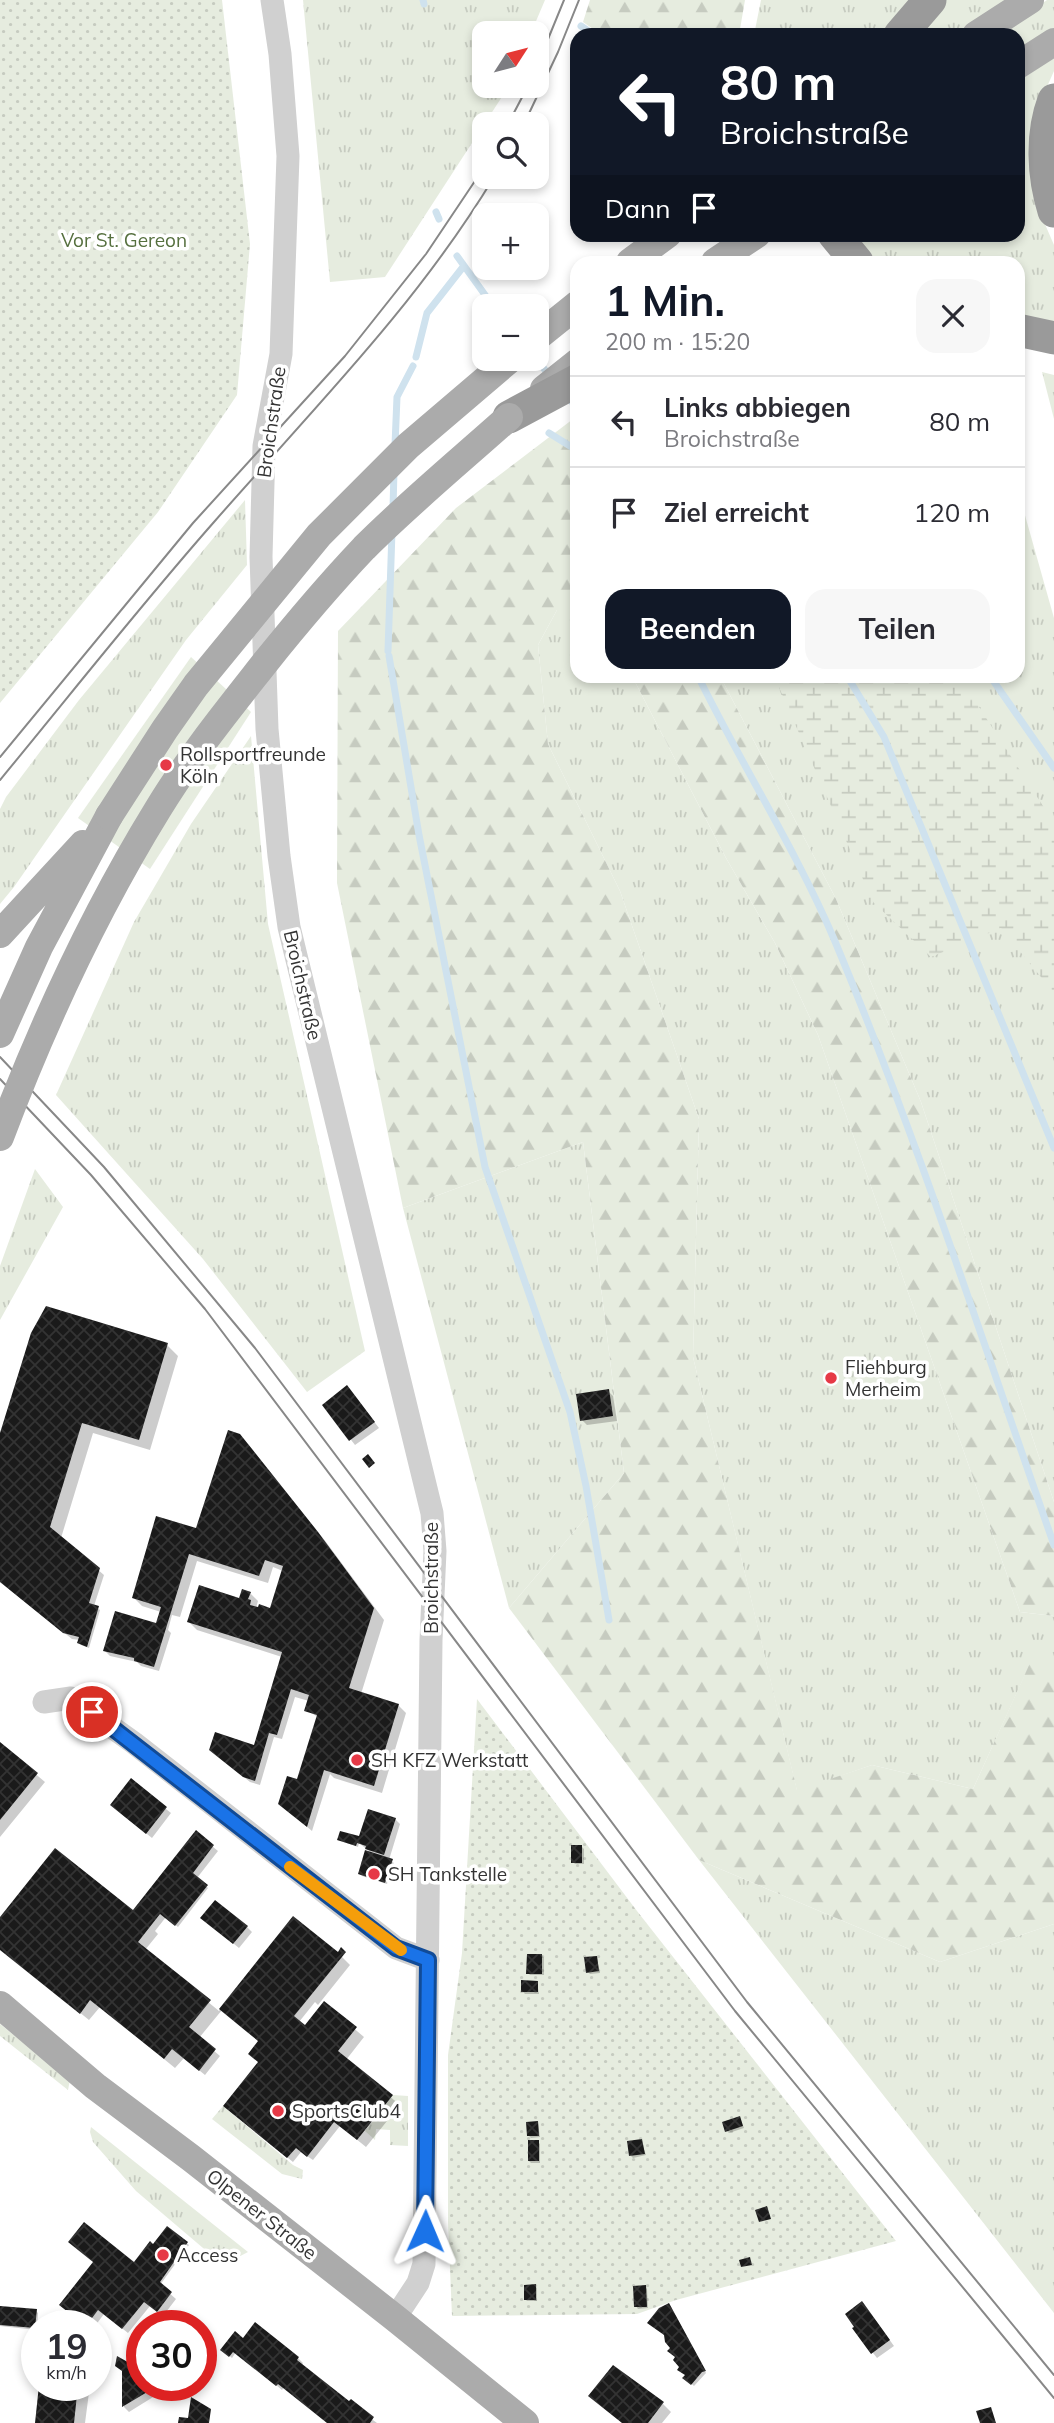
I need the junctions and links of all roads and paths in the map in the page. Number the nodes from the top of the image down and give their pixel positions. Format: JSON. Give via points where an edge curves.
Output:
{"nodes":[{"id":1,"x":272,"y":0,"type":"edge"},
{"id":2,"x":930,"y":0,"type":"edge"},
{"id":3,"x":1030,"y":0,"type":"edge"},
{"id":4,"x":906,"y":28,"type":"edge"},
{"id":5,"x":987,"y":28,"type":"edge"},
{"id":6,"x":1054,"y":42,"type":"edge"},
{"id":7,"x":1025,"y":61,"type":"edge"},
{"id":8,"x":1054,"y":100,"type":"edge"},
{"id":9,"x":1054,"y":211,"type":"edge"},
{"id":10,"x":656,"y":242,"type":"edge"},
{"id":11,"x":745,"y":242,"type":"edge"},
{"id":12,"x":841,"y":242,"type":"edge"},
{"id":13,"x":638,"y":256,"type":"edge"},
{"id":14,"x":724,"y":256,"type":"edge"},
{"id":15,"x":852,"y":256,"type":"edge"},
{"id":16,"x":570,"y":311,"type":"edge"},
{"id":17,"x":549,"y":327,"type":"edge"},
{"id":18,"x":1025,"y":332,"type":"edge"},
{"id":19,"x":1054,"y":338,"type":"edge"},
{"id":20,"x":570,"y":368,"type":"edge"},
{"id":21,"x":496,"y":371,"type":"edge"},
{"id":22,"x":570,"y":384,"type":"edge"},
{"id":23,"x":509,"y":417,"type":"junction"},
{"id":24,"x":109,"y":816,"type":"junction"},
{"id":25,"x":0,"y":934,"type":"edge"},
{"id":26,"x":0,"y":1034,"type":"edge"},
{"id":27,"x":0,"y":1137,"type":"edge"},
{"id":28,"x":44,"y":1702,"type":"dead end"},
{"id":29,"x":428,"y":1960,"type":"junction"},
{"id":30,"x":0,"y":2005,"type":"edge"},
{"id":31,"x":395,"y":2318,"type":"junction"},
{"id":32,"x":524,"y":2423,"type":"edge"}],
"edges":[{"from":1,"to":29,"type":"street","name":"Broichstraße","via":[[288,156],[281,354],[262,468],[267,729],[289,927],[432,1513]]},
{"from":2,"to":4,"type":"highway"},
{"from":3,"to":5,"type":"main road"},
{"from":6,"to":7,"type":"main road"},
{"from":8,"to":9,"type":"highway","via":[[1045,141]]},
{"from":10,"to":13,"type":"main road"},
{"from":11,"to":14,"type":"main road"},
{"from":12,"to":15,"type":"highway"},
{"from":16,"to":17,"type":"main road"},
{"from":18,"to":19,"type":"highway"},
{"from":20,"to":23,"type":"main road"},
{"from":21,"to":24,"type":"main road","bridge":true,"via":[[408,446],[319,535],[196,685]]},
{"from":22,"to":23,"type":"highway"},
{"from":23,"to":27,"type":"main road","bridge":true,"via":[[364,549],[290,632],[193,758],[159,807],[102,908],[42,1030]]},
{"from":24,"to":25,"type":"main road"},
{"from":24,"to":26,"type":"main road","via":[[39,947]]},
{"from":28,"to":29,"type":"street","via":[[71,1698],[396,1948]]},
{"from":29,"to":31,"type":"street","name":"Broichstraße","via":[[423,2269]]},
{"from":30,"to":31,"type":"main road","name":"Olpener Straße","via":[[95,2086]]},
{"from":31,"to":32,"type":"main road","name":"Olpener Straße"}]}
